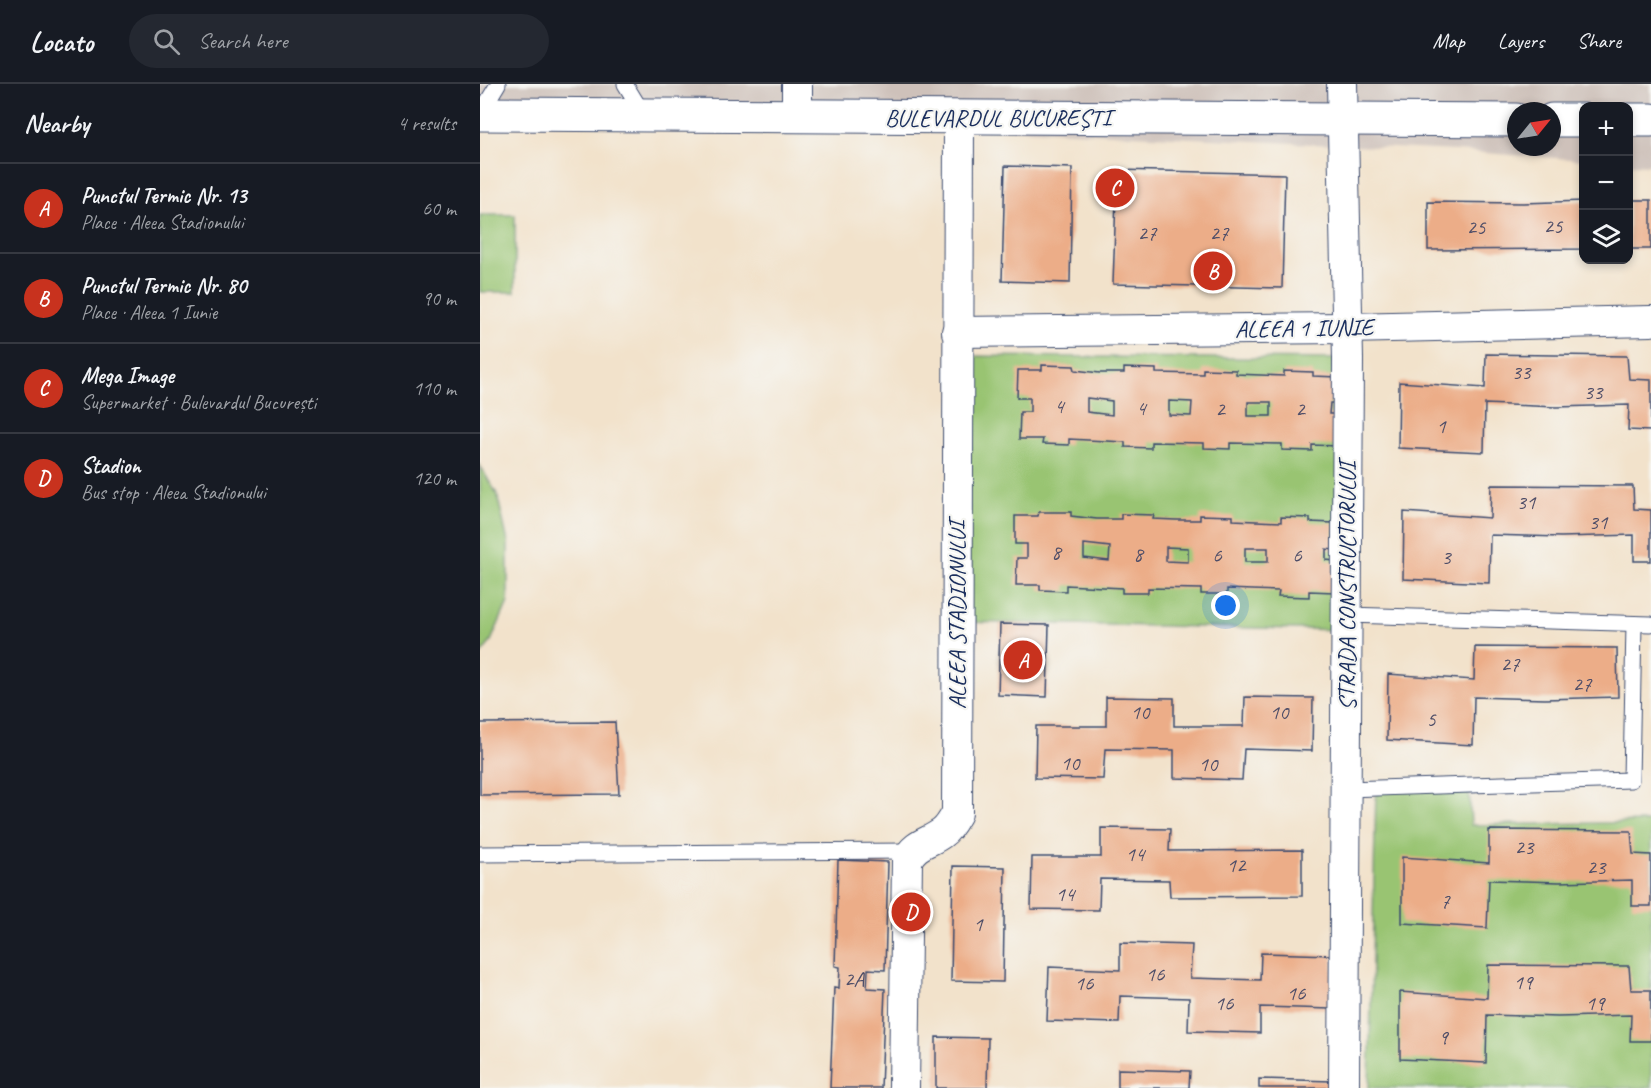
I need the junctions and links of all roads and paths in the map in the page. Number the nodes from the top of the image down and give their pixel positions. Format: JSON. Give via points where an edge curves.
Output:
{"nodes":[{"id":1,"x":498,"y":84,"type":"edge"},
{"id":2,"x":625,"y":84,"type":"edge"},
{"id":3,"x":797,"y":84,"type":"edge"},
{"id":4,"x":1342,"y":84,"type":"edge"},
{"id":5,"x":480,"y":114,"type":"edge"},
{"id":6,"x":644,"y":114,"type":"junction"},
{"id":7,"x":796,"y":116,"type":"junction"},
{"id":8,"x":959,"y":118,"type":"junction"},
{"id":9,"x":1343,"y":119,"type":"junction"},
{"id":10,"x":1507,"y":120,"type":"edge"},
{"id":11,"x":1561,"y":120,"type":"edge"},
{"id":12,"x":1579,"y":120,"type":"edge"},
{"id":13,"x":1633,"y":120,"type":"edge"},
{"id":14,"x":1651,"y":120,"type":"edge"},
{"id":15,"x":1651,"y":321,"type":"edge"},
{"id":16,"x":1348,"y":328,"type":"junction"},
{"id":17,"x":957,"y":332,"type":"junction"},
{"id":18,"x":1347,"y":615,"type":"junction"},
{"id":19,"x":1634,"y":624,"type":"junction"},
{"id":20,"x":1651,"y":624,"type":"edge"},
{"id":21,"x":1346,"y":789,"type":"junction"},
{"id":22,"x":911,"y":852,"type":"junction"},
{"id":23,"x":480,"y":854,"type":"edge"},
{"id":24,"x":904,"y":1088,"type":"edge"},
{"id":25,"x":1344,"y":1088,"type":"edge"}],
"edges":[{"from":1,"to":5,"type":"lane"},
{"from":2,"to":6,"type":"lane"},
{"from":3,"to":7,"type":"street"},
{"from":4,"to":9,"type":"street","name":"STRADA CONSTRUCTORULUI"},
{"from":5,"to":6,"type":"main road","name":"BULEVARDUL BUCUREȘTI"},
{"from":6,"to":7,"type":"main road","name":"BULEVARDUL BUCUREȘTI"},
{"from":7,"to":8,"type":"main road","name":"BULEVARDUL BUCUREȘTI"},
{"from":8,"to":9,"type":"main road","name":"BULEVARDUL BUCUREȘTI"},
{"from":8,"to":17,"type":"street","name":"ALEEA STADIONULUI"},
{"from":9,"to":10,"type":"main road","name":"BULEVARDUL BUCUREȘTI"},
{"from":9,"to":16,"type":"street","name":"STRADA CONSTRUCTORULUI"},
{"from":11,"to":12,"type":"main road"},
{"from":13,"to":14,"type":"main road"},
{"from":15,"to":16,"type":"street","name":"ALEEA 1 IUNIE"},
{"from":16,"to":17,"type":"street","name":"ALEEA 1 IUNIE"},
{"from":16,"to":18,"type":"street","name":"STRADA CONSTRUCTORULUI"},
{"from":17,"to":22,"type":"street","name":"ALEEA STADIONULUI","via":[[957,813],[942,833]]},
{"from":18,"to":19,"type":"lane"},
{"from":18,"to":21,"type":"street","name":"STRADA CONSTRUCTORULUI"},
{"from":19,"to":20,"type":"lane"},
{"from":19,"to":21,"type":"lane","via":[[1631,780]]},
{"from":21,"to":25,"type":"street","name":"STRADA CONSTRUCTORULUI"},
{"from":22,"to":23,"type":"lane"},
{"from":22,"to":24,"type":"street","via":[[906,869]]}]}
